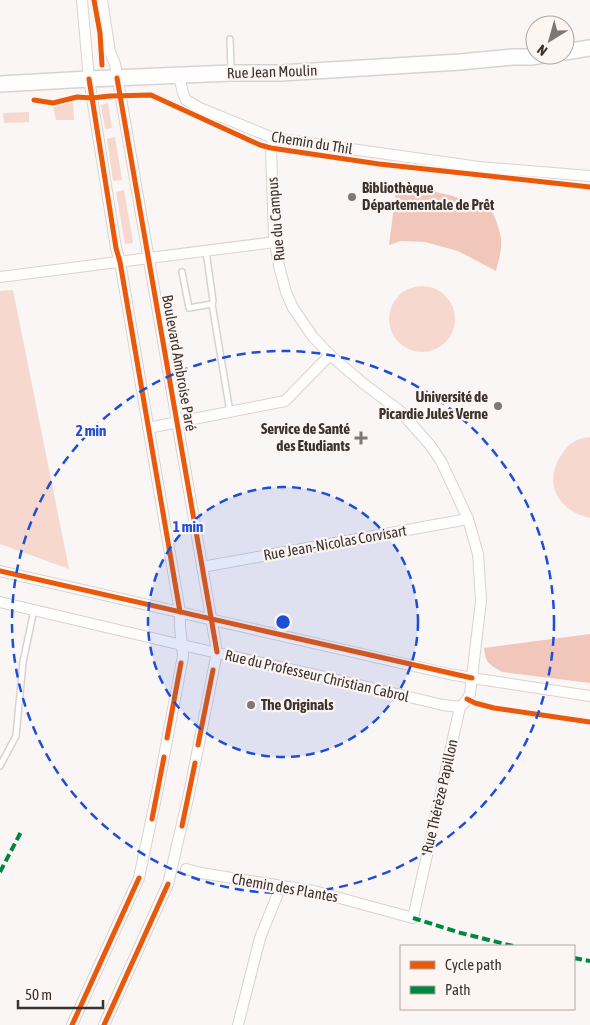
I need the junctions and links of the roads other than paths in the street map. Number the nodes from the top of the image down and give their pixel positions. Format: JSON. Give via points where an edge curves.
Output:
{"nodes":[{"id":1,"x":82,"y":0,"type":"edge"},
{"id":2,"x":102,"y":0,"type":"edge"},
{"id":3,"x":230,"y":39,"type":"dead end"},
{"id":4,"x":590,"y":48,"type":"edge"},
{"id":5,"x":575,"y":50,"type":"edge"},
{"id":6,"x":525,"y":57,"type":"edge"},
{"id":7,"x":231,"y":73,"type":"junction"},
{"id":8,"x":179,"y":76,"type":"junction"},
{"id":9,"x":117,"y":78,"type":"junction"},
{"id":10,"x":89,"y":79,"type":"junction"},
{"id":11,"x":0,"y":84,"type":"edge"},
{"id":12,"x":273,"y":138,"type":"junction"},
{"id":13,"x":590,"y":176,"type":"edge"},
{"id":14,"x":275,"y":242,"type":"junction"},
{"id":15,"x":206,"y":252,"type":"junction"},
{"id":16,"x":148,"y":259,"type":"junction"},
{"id":17,"x":120,"y":262,"type":"junction"},
{"id":18,"x":182,"y":272,"type":"dead end"},
{"id":19,"x":0,"y":277,"type":"edge"},
{"id":20,"x":212,"y":304,"type":"junction"},
{"id":21,"x":330,"y":355,"type":"junction"},
{"id":22,"x":230,"y":412,"type":"junction"},
{"id":23,"x":177,"y":422,"type":"junction"},
{"id":24,"x":148,"y":428,"type":"junction"},
{"id":25,"x":468,"y":519,"type":"junction"},
{"id":26,"x":202,"y":567,"type":"junction"},
{"id":27,"x":0,"y":571,"type":"edge"},
{"id":28,"x":0,"y":602,"type":"edge"},
{"id":29,"x":34,"y":610,"type":"junction"},
{"id":30,"x":180,"y":612,"type":"junction"},
{"id":31,"x":211,"y":619,"type":"junction"},
{"id":32,"x":182,"y":645,"type":"junction"},
{"id":33,"x":216,"y":652,"type":"junction"},
{"id":34,"x":472,"y":678,"type":"junction"},
{"id":35,"x":590,"y":696,"type":"edge"},
{"id":36,"x":460,"y":708,"type":"junction"},
{"id":37,"x":0,"y":766,"type":"edge"},
{"id":38,"x":186,"y":869,"type":"dead end"},
{"id":39,"x":281,"y":886,"type":"junction"},
{"id":40,"x":413,"y":918,"type":"joint"},
{"id":41,"x":72,"y":1025,"type":"edge"},
{"id":42,"x":104,"y":1025,"type":"edge"},
{"id":43,"x":238,"y":1025,"type":"edge"}],
"edges":[{"from":1,"to":10,"type":"street"},
{"from":2,"to":9,"type":"street","name":"Boulevard Ambroise Paré"},
{"from":3,"to":7,"type":"lane"},
{"from":4,"to":5,"type":"main road"},
{"from":6,"to":7,"type":"main road","name":"Rue Jean Moulin","via":[[281,73]]},
{"from":7,"to":8,"type":"main road","name":"Rue Jean Moulin"},
{"from":8,"to":9,"type":"main road","name":"Rue Jean Moulin"},
{"from":8,"to":12,"type":"street","name":"Chemin du Thil","via":[[186,100]]},
{"from":9,"to":10,"type":"main road","name":"Rue Jean Moulin"},
{"from":9,"to":16,"type":"street","name":"Boulevard Ambroise Paré"},
{"from":10,"to":11,"type":"main road","name":"Rue Jean Moulin"},
{"from":10,"to":17,"type":"street"},
{"from":12,"to":13,"type":"street","name":"Chemin du Thil","via":[[479,166]]},
{"from":12,"to":14,"type":"street","name":"Rue du Campus"},
{"from":14,"to":15,"type":"street"},
{"from":14,"to":21,"type":"street","name":"Rue du Campus","via":[[286,292],[293,308]]},
{"from":15,"to":16,"type":"street"},
{"from":15,"to":20,"type":"lane"},
{"from":16,"to":17,"type":"street"},
{"from":16,"to":23,"type":"street","name":"Boulevard Ambroise Paré"},
{"from":17,"to":19,"type":"street"},
{"from":17,"to":24,"type":"street"},
{"from":18,"to":20,"type":"lane","via":[[189,308]]},
{"from":20,"to":22,"type":"lane"},
{"from":21,"to":22,"type":"street","via":[[285,401]]},
{"from":21,"to":25,"type":"street","name":"Rue du Campus","via":[[400,411],[430,445]]},
{"from":22,"to":23,"type":"street"},
{"from":23,"to":24,"type":"street"},
{"from":23,"to":26,"type":"street","name":"Boulevard Ambroise Paré"},
{"from":24,"to":30,"type":"street"},
{"from":25,"to":26,"type":"street","name":"Rue Jean-Nicolas Corvisart"},
{"from":25,"to":34,"type":"street","name":"Rue du Campus","via":[[478,554],[482,601]]},
{"from":26,"to":31,"type":"street","name":"Boulevard Ambroise Paré"},
{"from":27,"to":30,"type":"street"},
{"from":28,"to":29,"type":"street","name":"Rue du Professeur Christian Cabrol"},
{"from":29,"to":32,"type":"street","name":"Rue du Professeur Christian Cabrol"},
{"from":29,"to":37,"type":"lane","via":[[23,662],[16,736]]},
{"from":30,"to":31,"type":"street"},
{"from":30,"to":32,"type":"street"},
{"from":31,"to":33,"type":"street","name":"Boulevard Ambroise Paré"},
{"from":31,"to":34,"type":"street"},
{"from":32,"to":33,"type":"street","name":"Rue du Professeur Christian Cabrol"},
{"from":32,"to":41,"type":"street","via":[[176,696],[139,878]]},
{"from":33,"to":36,"type":"street","name":"Rue du Professeur Christian Cabrol"},
{"from":33,"to":42,"type":"street","name":"Boulevard Ambroise Paré","via":[[168,884]]},
{"from":34,"to":35,"type":"street"},
{"from":34,"to":36,"type":"street","name":"Rue Thérèze Papillon","via":[[470,694]]},
{"from":36,"to":40,"type":"street","name":"Rue Thérèze Papillon"},
{"from":38,"to":39,"type":"street","name":"Chemin des Plantes"},
{"from":39,"to":40,"type":"street","name":"Chemin des Plantes","via":[[314,891]]},
{"from":39,"to":43,"type":"street","via":[[260,938]]}]}
